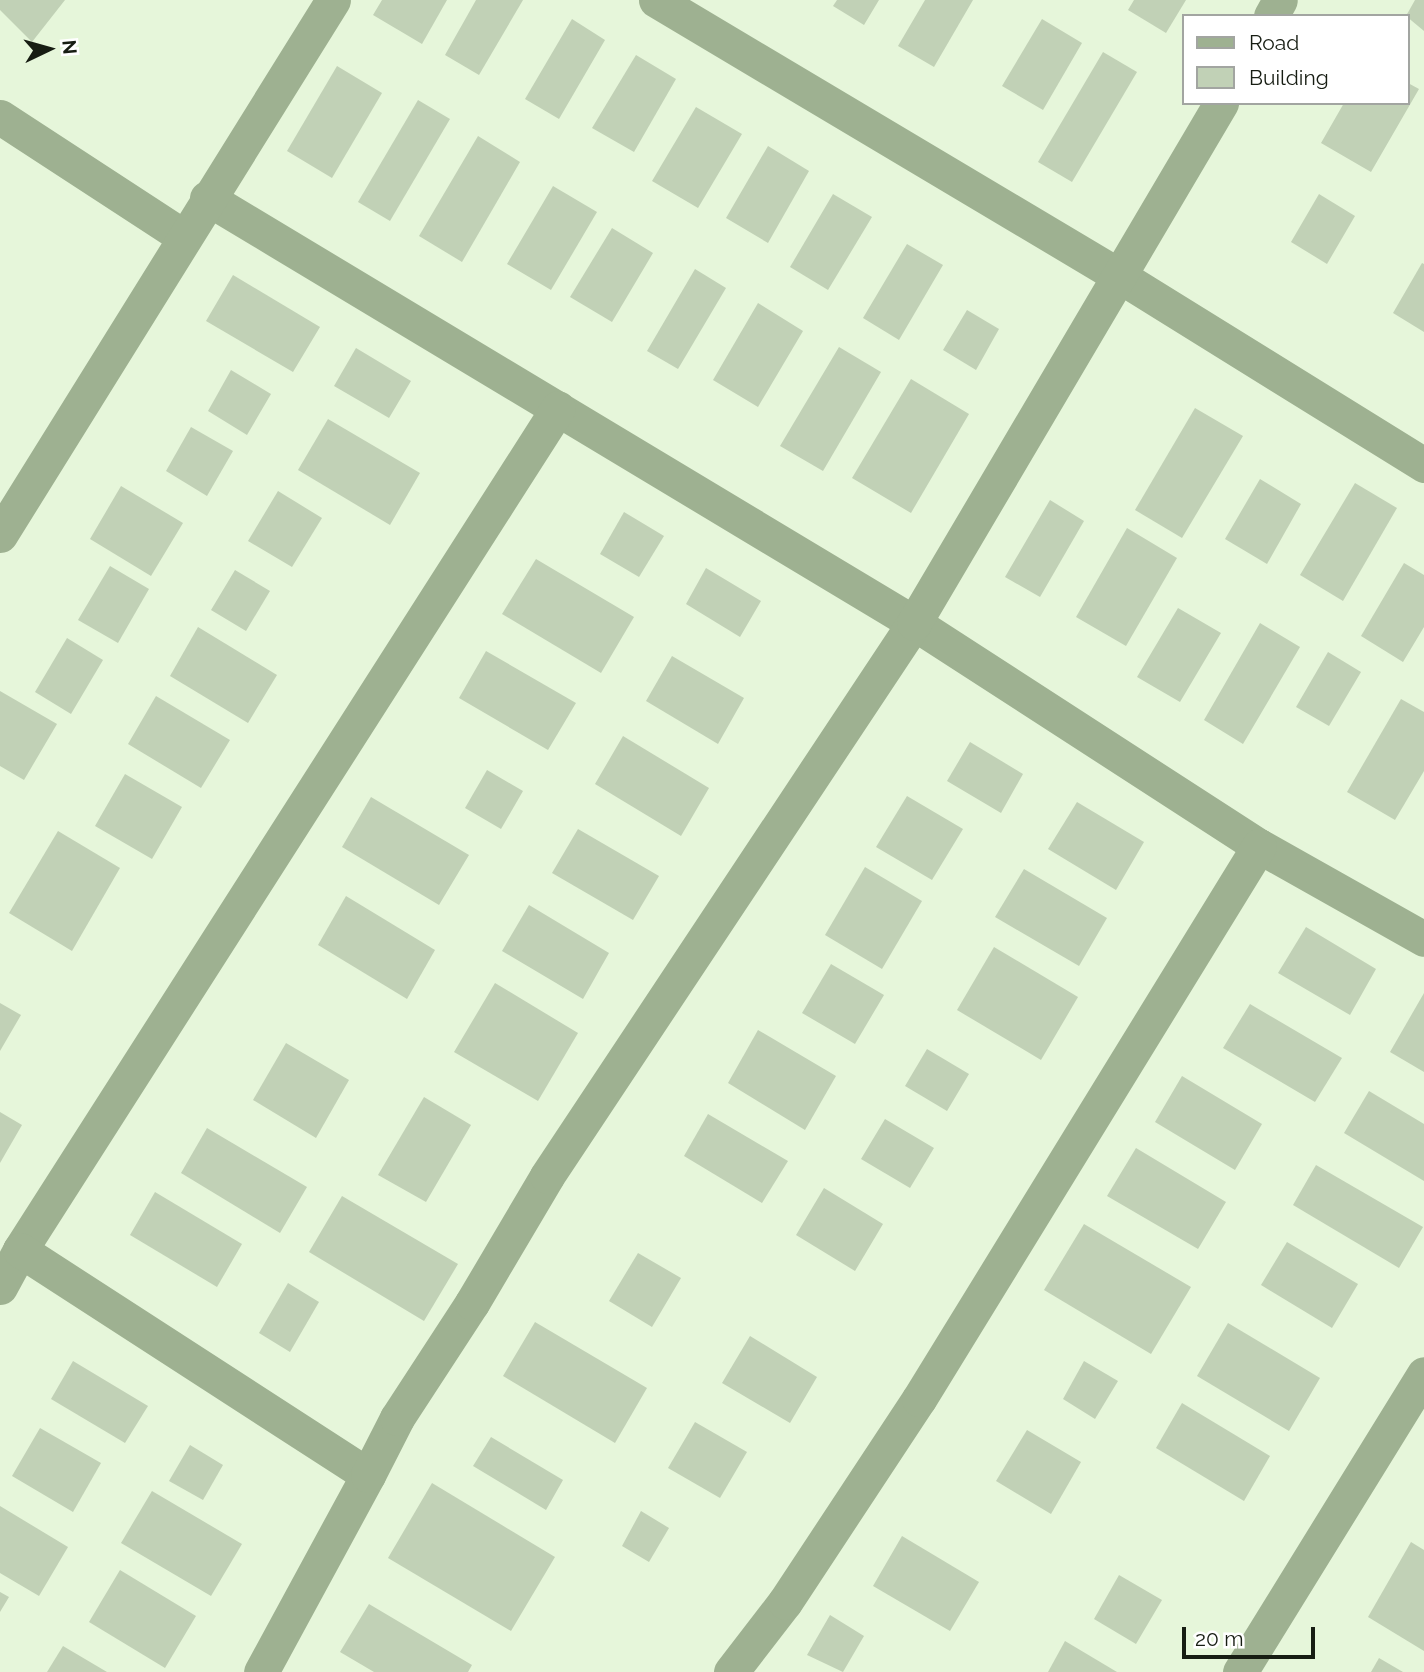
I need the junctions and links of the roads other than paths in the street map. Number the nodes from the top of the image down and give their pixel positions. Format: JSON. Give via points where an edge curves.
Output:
{"nodes":[{"id":1,"x":334,"y":0,"type":"edge"},
{"id":2,"x":656,"y":0,"type":"edge"},
{"id":3,"x":1220,"y":105,"type":"edge"},
{"id":4,"x":0,"y":117,"type":"edge"},
{"id":5,"x":207,"y":198,"type":"junction"},
{"id":6,"x":184,"y":237,"type":"junction"},
{"id":7,"x":1121,"y":277,"type":"junction"},
{"id":8,"x":558,"y":408,"type":"junction"},
{"id":9,"x":1424,"y":465,"type":"edge"},
{"id":10,"x":0,"y":536,"type":"edge"},
{"id":11,"x":914,"y":623,"type":"junction"},
{"id":12,"x":1259,"y":846,"type":"junction"},
{"id":13,"x":1424,"y":939,"type":"edge"},
{"id":14,"x":20,"y":1250,"type":"junction"},
{"id":15,"x":0,"y":1287,"type":"edge"},
{"id":16,"x":1424,"y":1374,"type":"edge"},
{"id":17,"x":368,"y":1475,"type":"junction"},
{"id":18,"x":261,"y":1672,"type":"edge"},
{"id":19,"x":731,"y":1672,"type":"edge"},
{"id":20,"x":1240,"y":1672,"type":"edge"}],
"edges":[{"from":1,"to":5,"type":"street"},
{"from":2,"to":7,"type":"street"},
{"from":3,"to":7,"type":"street"},
{"from":4,"to":6,"type":"street"},
{"from":5,"to":6,"type":"street"},
{"from":5,"to":8,"type":"street"},
{"from":6,"to":10,"type":"street"},
{"from":7,"to":9,"type":"street"},
{"from":7,"to":11,"type":"street"},
{"from":8,"to":11,"type":"street"},
{"from":8,"to":14,"type":"street"},
{"from":11,"to":12,"type":"street"},
{"from":11,"to":17,"type":"street","via":[[547,1176],[472,1304],[397,1418]]},
{"from":12,"to":13,"type":"street"},
{"from":12,"to":19,"type":"street","via":[[919,1399],[785,1602]]},
{"from":14,"to":15,"type":"street"},
{"from":14,"to":17,"type":"street"},
{"from":16,"to":20,"type":"street"},
{"from":17,"to":18,"type":"street"}]}
